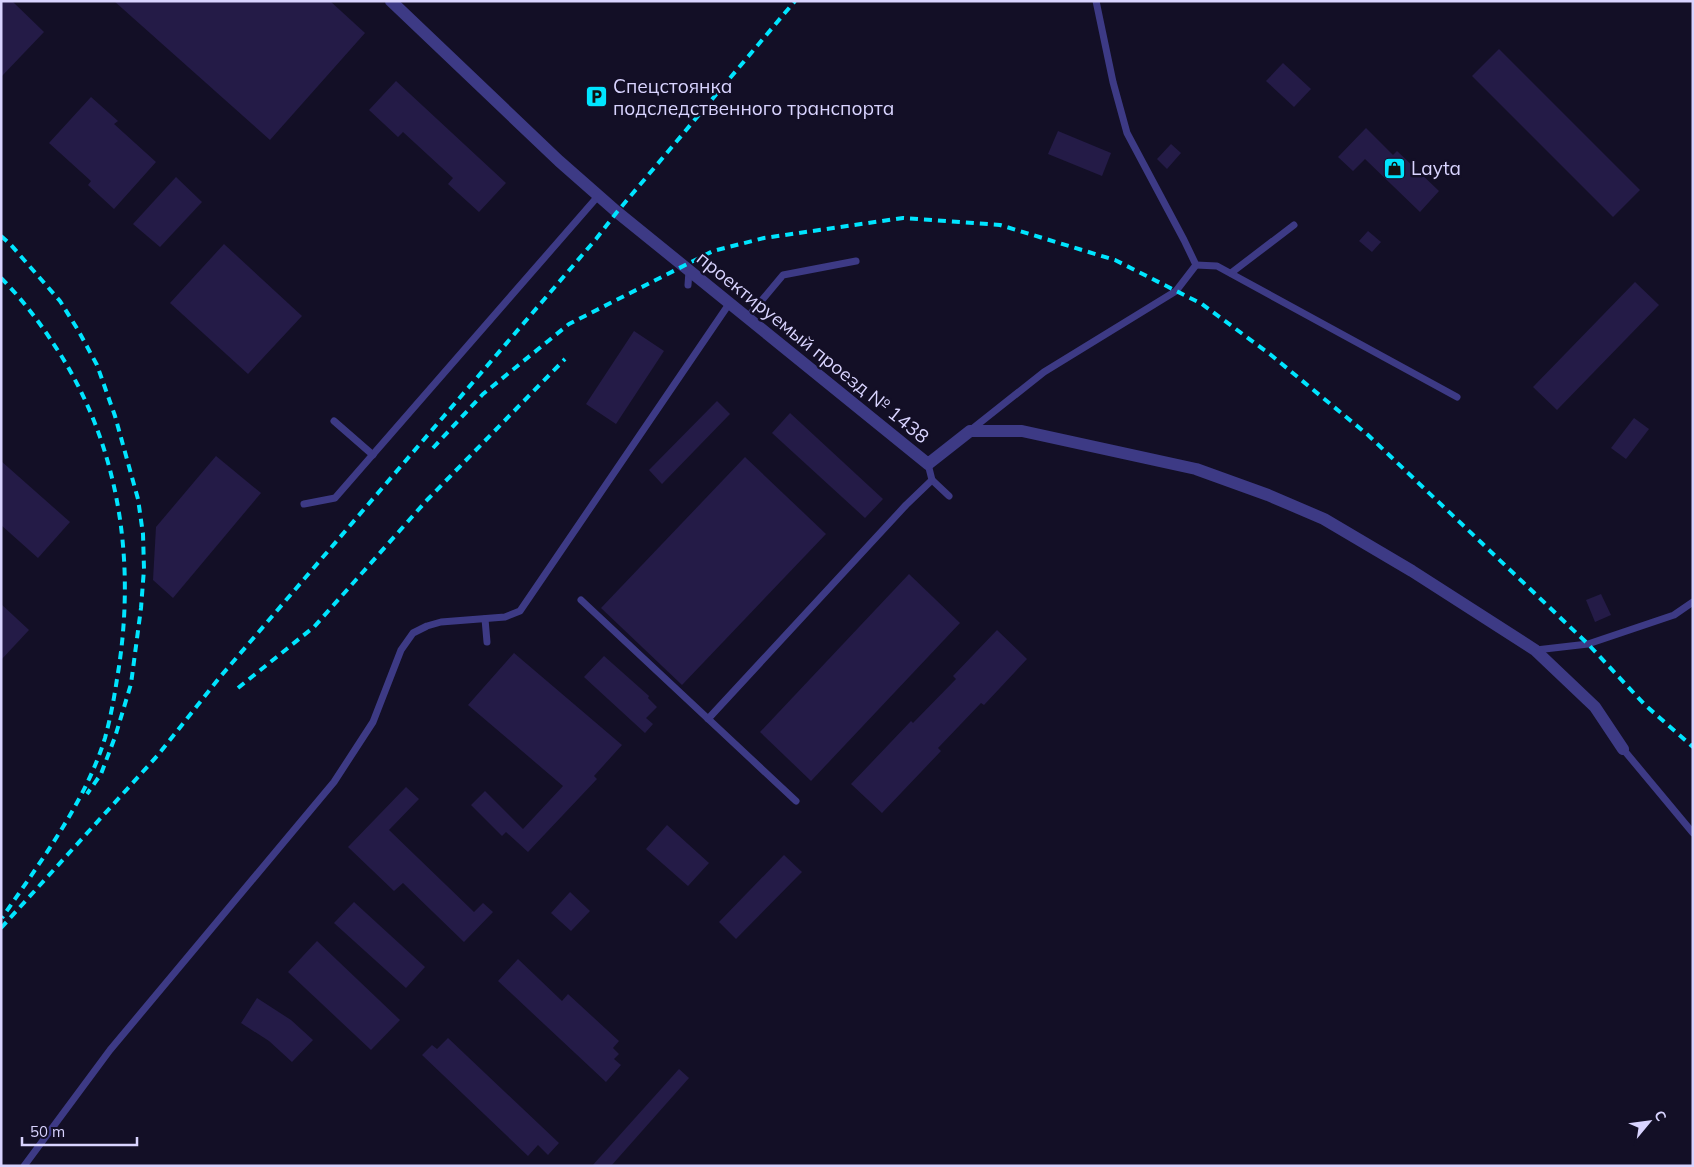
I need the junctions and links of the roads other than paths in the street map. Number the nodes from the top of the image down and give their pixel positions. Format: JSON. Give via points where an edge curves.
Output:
{"nodes":[{"id":1,"x":391,"y":1,"type":"edge"},
{"id":2,"x":1096,"y":1,"type":"edge"},
{"id":3,"x":598,"y":195,"type":"junction"},
{"id":4,"x":1294,"y":225,"type":"dead end"},
{"id":5,"x":856,"y":261,"type":"dead end"},
{"id":6,"x":1196,"y":265,"type":"junction"},
{"id":7,"x":689,"y":271,"type":"junction"},
{"id":8,"x":1231,"y":273,"type":"junction"},
{"id":9,"x":688,"y":285,"type":"dead end"},
{"id":10,"x":729,"y":304,"type":"junction"},
{"id":11,"x":747,"y":318,"type":"junction"},
{"id":12,"x":1458,"y":397,"type":"dead end"},
{"id":13,"x":334,"y":421,"type":"dead end"},
{"id":14,"x":970,"y":431,"type":"junction"},
{"id":15,"x":373,"y":455,"type":"junction"},
{"id":16,"x":928,"y":464,"type":"junction"},
{"id":17,"x":932,"y":480,"type":"junction"},
{"id":18,"x":949,"y":496,"type":"dead end"},
{"id":19,"x":304,"y":504,"type":"dead end"},
{"id":20,"x":581,"y":600,"type":"dead end"},
{"id":21,"x":1693,"y":602,"type":"edge"},
{"id":22,"x":485,"y":618,"type":"junction"},
{"id":23,"x":487,"y":642,"type":"dead end"},
{"id":24,"x":1535,"y":650,"type":"junction"},
{"id":25,"x":708,"y":719,"type":"junction"},
{"id":26,"x":1623,"y":749,"type":"joint"},
{"id":27,"x":796,"y":802,"type":"dead end"},
{"id":28,"x":1693,"y":833,"type":"edge"},
{"id":29,"x":24,"y":1166,"type":"edge"}],
"edges":[{"from":1,"to":3,"type":"street","name":"проектируемый проезд № 1438"},
{"from":2,"to":6,"type":"lane","via":[[1127,134]]},
{"from":3,"to":7,"type":"street","name":"проектируемый проезд № 1438"},
{"from":3,"to":15,"type":"lane"},
{"from":4,"to":8,"type":"lane"},
{"from":5,"to":11,"type":"lane","via":[[783,275]]},
{"from":6,"to":8,"type":"lane","via":[[1217,266]]},
{"from":6,"to":14,"type":"lane","via":[[1176,291],[1044,372]]},
{"from":7,"to":9,"type":"lane"},
{"from":7,"to":10,"type":"street","name":"проектируемый проезд № 1438"},
{"from":8,"to":12,"type":"lane"},
{"from":10,"to":11,"type":"street","name":"проектируемый проезд № 1438"},
{"from":10,"to":22,"type":"lane","via":[[520,611],[505,617]]},
{"from":11,"to":16,"type":"street","name":"проектируемый проезд № 1438"},
{"from":13,"to":15,"type":"lane"},
{"from":14,"to":16,"type":"street","name":"проектируемый проезд № 1438"},
{"from":14,"to":24,"type":"street","via":[[1022,432],[1079,443],[1196,469],[1268,494],[1332,524]]},
{"from":15,"to":19,"type":"lane","via":[[336,498]]},
{"from":16,"to":17,"type":"lane"},
{"from":17,"to":18,"type":"lane"},
{"from":17,"to":25,"type":"lane"},
{"from":20,"to":25,"type":"lane"},
{"from":21,"to":24,"type":"lane","via":[[1674,615],[1588,644]]},
{"from":22,"to":23,"type":"lane"},
{"from":22,"to":29,"type":"lane","via":[[441,622],[413,633],[401,650],[372,722],[334,782],[110,1050]]},
{"from":24,"to":26,"type":"street","via":[[1595,707]]},
{"from":25,"to":27,"type":"lane"},
{"from":26,"to":28,"type":"lane"}]}
